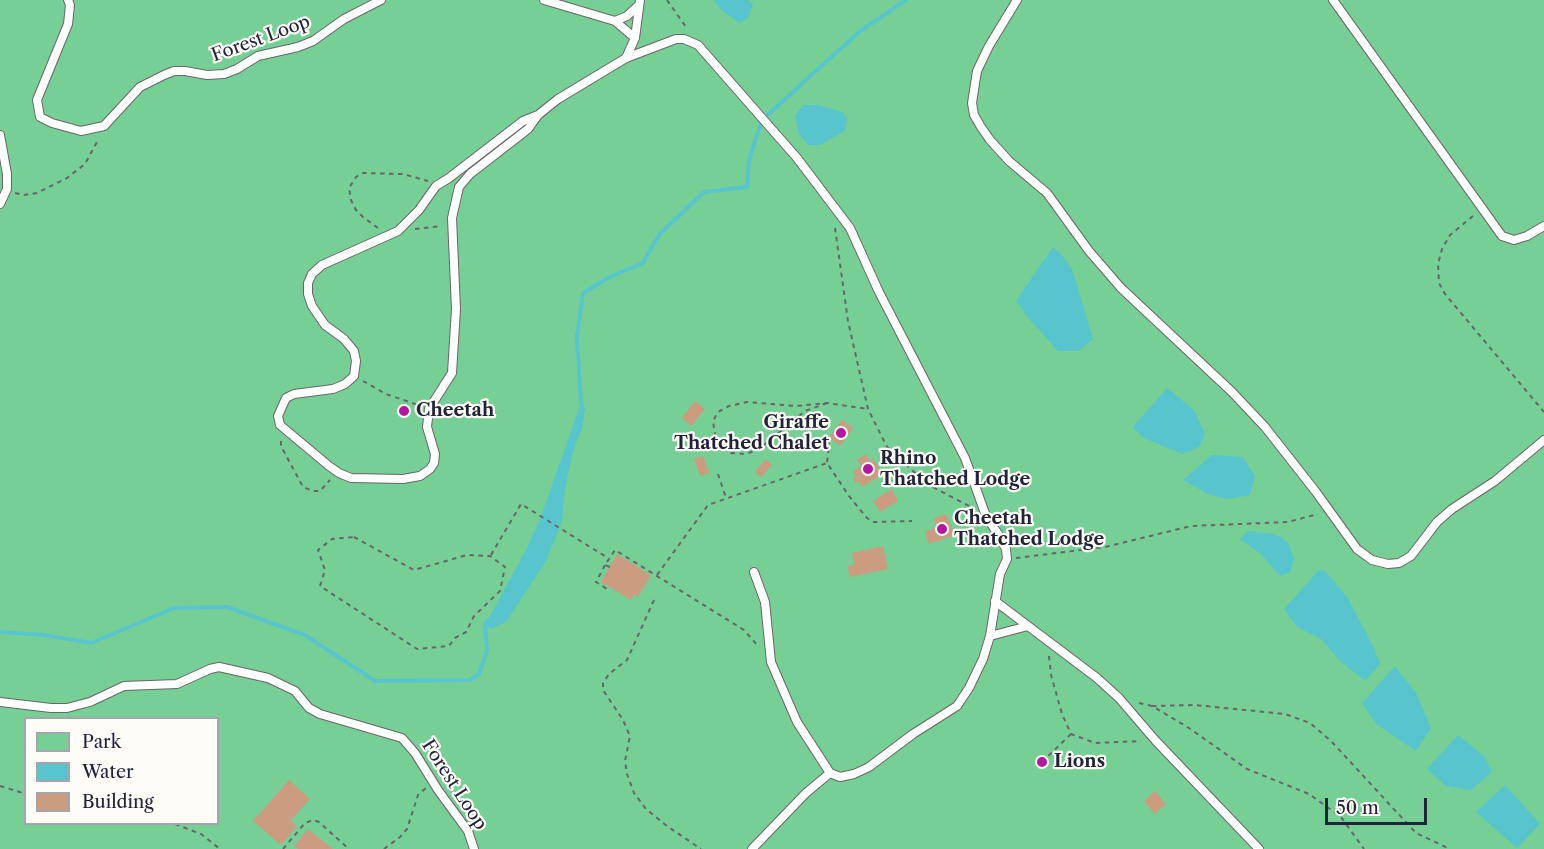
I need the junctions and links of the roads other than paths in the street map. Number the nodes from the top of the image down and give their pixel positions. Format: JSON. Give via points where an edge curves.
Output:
{"nodes":[{"id":1,"x":68,"y":0,"type":"edge"},
{"id":2,"x":381,"y":0,"type":"edge"},
{"id":3,"x":544,"y":0,"type":"edge"},
{"id":4,"x":1017,"y":0,"type":"edge"},
{"id":5,"x":1333,"y":0,"type":"edge"},
{"id":6,"x":640,"y":2,"type":"edge"},
{"id":7,"x":615,"y":21,"type":"junction"},
{"id":8,"x":635,"y":38,"type":"junction"},
{"id":9,"x":626,"y":58,"type":"junction"},
{"id":10,"x":538,"y":115,"type":"junction"},
{"id":11,"x":0,"y":135,"type":"edge"},
{"id":12,"x":449,"y":178,"type":"junction"},
{"id":13,"x":459,"y":187,"type":"junction"},
{"id":14,"x":0,"y":204,"type":"edge"},
{"id":15,"x":1544,"y":226,"type":"edge"},
{"id":16,"x":1544,"y":440,"type":"edge"},
{"id":17,"x":754,"y":572,"type":"dead end"},
{"id":18,"x":995,"y":601,"type":"junction"},
{"id":19,"x":1028,"y":626,"type":"junction"},
{"id":20,"x":990,"y":636,"type":"junction"},
{"id":21,"x":0,"y":702,"type":"edge"},
{"id":22,"x":830,"y":772,"type":"junction"},
{"id":23,"x":474,"y":849,"type":"edge"},
{"id":24,"x":752,"y":849,"type":"edge"},
{"id":25,"x":1258,"y":849,"type":"edge"}],
"edges":[{"from":1,"to":2,"type":"lane","name":"Forest Loop","via":[[68,24],[37,100],[38,111],[40,117],[52,123],[81,131],[104,126],[140,87],[164,75],[174,71],[224,74],[258,56],[313,41]]},
{"from":3,"to":7,"type":"lane"},
{"from":4,"to":16,"type":"lane","via":[[977,71],[972,103],[981,127],[1009,160],[1047,193],[1121,288],[1264,427],[1357,549],[1372,560],[1388,564],[1411,556],[1437,522]]},
{"from":5,"to":15,"type":"lane","via":[[1502,236],[1514,240],[1527,237]]},
{"from":6,"to":7,"type":"lane","via":[[627,16]]},
{"from":6,"to":8,"type":"lane"},
{"from":7,"to":8,"type":"lane"},
{"from":8,"to":9,"type":"lane"},
{"from":9,"to":10,"type":"lane"},
{"from":9,"to":18,"type":"lane","via":[[676,39],[698,45],[797,158],[850,228],[965,458],[986,516],[1005,549],[1007,559]]},
{"from":10,"to":12,"type":"lane","via":[[523,121]]},
{"from":10,"to":13,"type":"lane","via":[[528,129]]},
{"from":11,"to":14,"type":"lane","via":[[7,174],[7,189]]},
{"from":12,"to":13,"type":"lane"},
{"from":12,"to":13,"type":"lane","via":[[436,186],[398,231],[322,265],[308,283],[312,306],[325,325],[354,351],[354,376],[333,389],[286,398],[278,416],[280,424],[339,473],[351,478],[420,476],[434,463],[427,427],[429,409],[452,373],[456,309],[452,226]]},
{"from":17,"to":22,"type":"lane","via":[[765,602],[771,662],[797,722]]},
{"from":18,"to":19,"type":"lane"},
{"from":18,"to":20,"type":"lane"},
{"from":19,"to":20,"type":"lane"},
{"from":19,"to":25,"type":"lane","via":[[1119,698]]},
{"from":20,"to":22,"type":"lane","via":[[983,659],[957,706],[869,767],[840,777]]},
{"from":21,"to":23,"type":"lane","name":"Forest Loop","via":[[67,708],[124,686],[177,684],[219,667],[283,683],[320,714],[402,738],[468,831]]},
{"from":22,"to":24,"type":"lane"}]}
